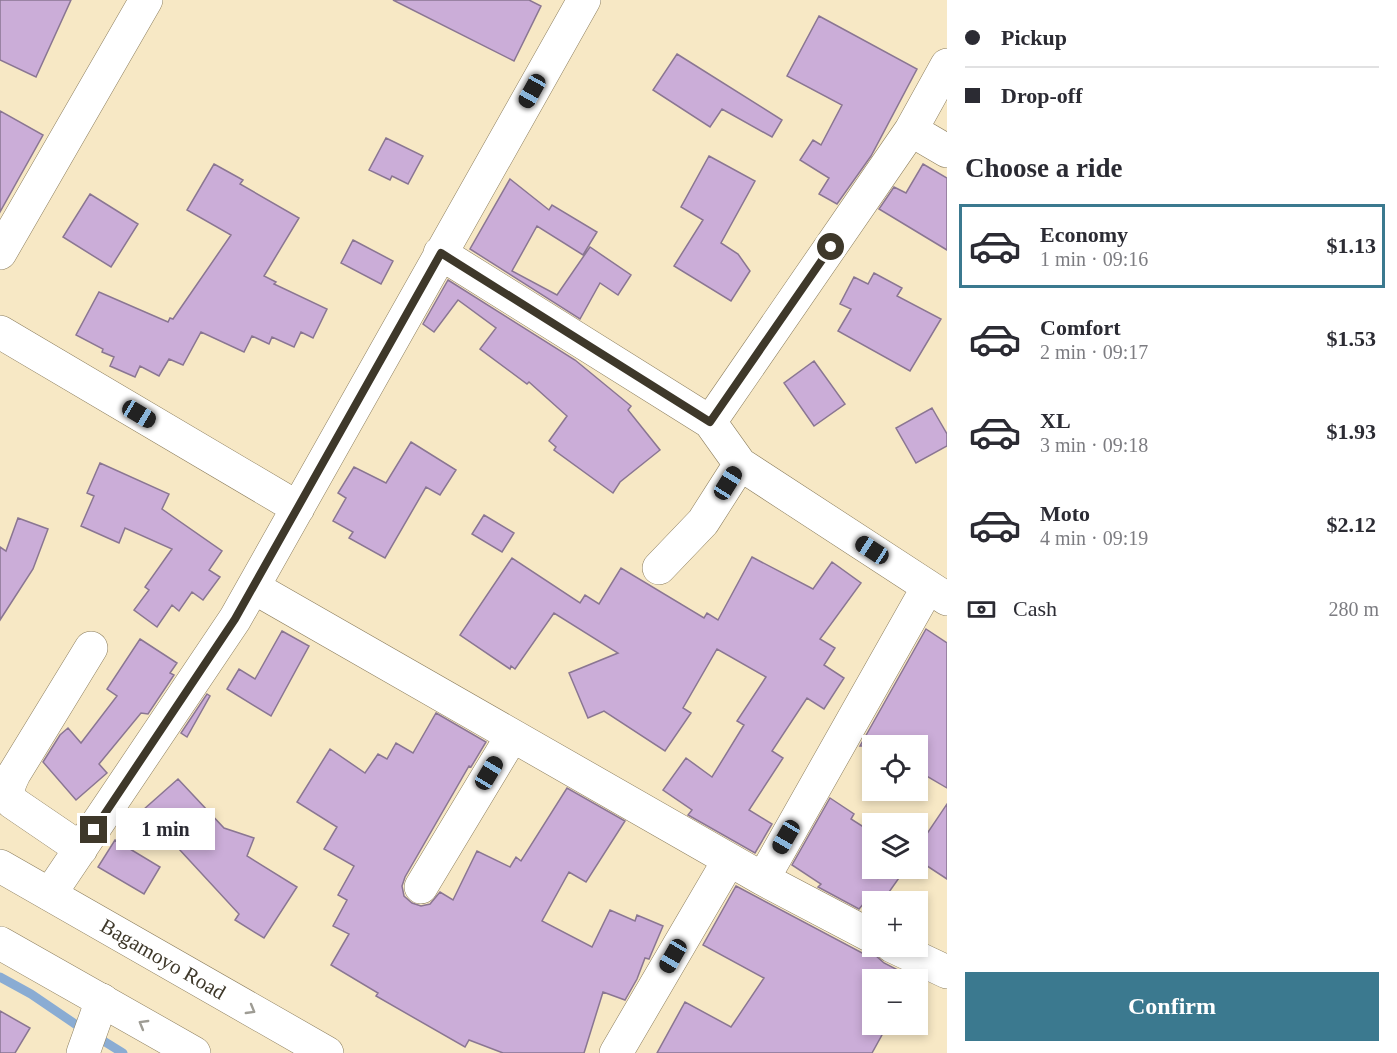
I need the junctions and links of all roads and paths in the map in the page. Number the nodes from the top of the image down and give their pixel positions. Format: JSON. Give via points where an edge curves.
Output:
{"nodes":[{"id":1,"x":146,"y":0,"type":"edge"},
{"id":2,"x":573,"y":3,"type":"edge"},
{"id":3,"x":947,"y":65,"type":"edge"},
{"id":4,"x":911,"y":130,"type":"junction"},
{"id":5,"x":947,"y":151,"type":"edge"},
{"id":6,"x":0,"y":253,"type":"edge"},
{"id":7,"x":441,"y":253,"type":"junction"},
{"id":8,"x":0,"y":332,"type":"edge"},
{"id":9,"x":710,"y":422,"type":"junction"},
{"id":10,"x":740,"y":464,"type":"junction"},
{"id":11,"x":298,"y":508,"type":"junction"},
{"id":12,"x":659,"y":568,"type":"dead end"},
{"id":13,"x":253,"y":587,"type":"junction"},
{"id":14,"x":938,"y":593,"type":"edge"},
{"id":15,"x":91,"y":648,"type":"dead end"},
{"id":16,"x":512,"y":736,"type":"junction"},
{"id":17,"x":81,"y":849,"type":"junction"},
{"id":18,"x":729,"y":860,"type":"junction"},
{"id":19,"x":0,"y":866,"type":"edge"},
{"id":20,"x":763,"y":879,"type":"junction"},
{"id":21,"x":421,"y":887,"type":"dead end"},
{"id":22,"x":50,"y":894,"type":"junction"},
{"id":23,"x":862,"y":931,"type":"edge"},
{"id":24,"x":0,"y":943,"type":"edge"},
{"id":25,"x":915,"y":957,"type":"edge"},
{"id":26,"x":947,"y":972,"type":"edge"},
{"id":27,"x":102,"y":1000,"type":"junction"},
{"id":28,"x":83,"y":1053,"type":"edge"},
{"id":29,"x":194,"y":1053,"type":"edge"},
{"id":30,"x":327,"y":1053,"type":"edge"},
{"id":31,"x":616,"y":1053,"type":"edge"}],
"edges":[{"from":1,"to":6,"type":"main road"},
{"from":2,"to":7,"type":"main road"},
{"from":3,"to":4,"type":"main road"},
{"from":4,"to":5,"type":"main road"},
{"from":4,"to":9,"type":"main road"},
{"from":7,"to":9,"type":"main road"},
{"from":7,"to":11,"type":"main road"},
{"from":8,"to":11,"type":"main road"},
{"from":9,"to":10,"type":"main road"},
{"from":10,"to":12,"type":"main road","via":[[703,522]]},
{"from":10,"to":14,"type":"main road"},
{"from":11,"to":13,"type":"main road"},
{"from":13,"to":16,"type":"main road"},
{"from":13,"to":17,"type":"main road"},
{"from":14,"to":20,"type":"main road"},
{"from":15,"to":17,"type":"main road","via":[[14,774],[8,795],[12,802]]},
{"from":16,"to":18,"type":"main road"},
{"from":16,"to":21,"type":"main road"},
{"from":17,"to":22,"type":"main road"},
{"from":18,"to":20,"type":"main road"},
{"from":18,"to":31,"type":"main road"},
{"from":19,"to":22,"type":"main road","name":"Bagamoyo Road"},
{"from":20,"to":23,"type":"main road"},
{"from":22,"to":30,"type":"main road","name":"Bagamoyo Road","one_way":true},
{"from":24,"to":27,"type":"main road"},
{"from":25,"to":26,"type":"main road"},
{"from":27,"to":28,"type":"main road"},
{"from":29,"to":27,"type":"main road","one_way":true}]}
